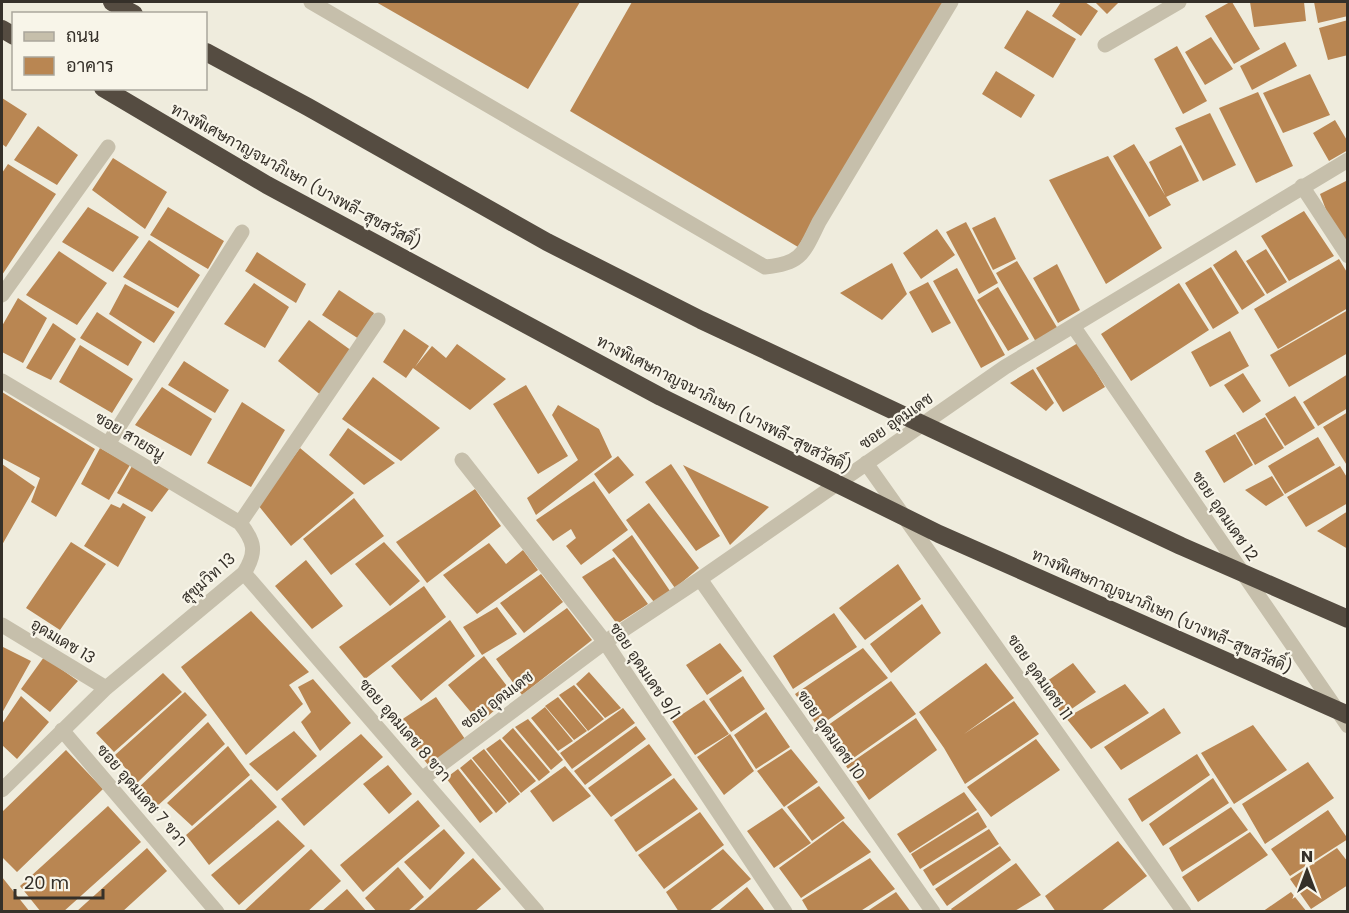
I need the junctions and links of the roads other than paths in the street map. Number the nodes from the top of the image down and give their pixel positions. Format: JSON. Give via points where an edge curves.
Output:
{"nodes":[{"id":1,"x":112,"y":2,"type":"edge"},
{"id":2,"x":311,"y":2,"type":"edge"},
{"id":3,"x":951,"y":2,"type":"edge"},
{"id":4,"x":1179,"y":2,"type":"edge"},
{"id":5,"x":130,"y":12,"type":"edge"},
{"id":6,"x":1105,"y":45,"type":"dead end"},
{"id":7,"x":207,"y":53,"type":"edge"},
{"id":8,"x":106,"y":90,"type":"edge"},
{"id":9,"x":108,"y":147,"type":"dead end"},
{"id":10,"x":1347,"y":160,"type":"edge"},
{"id":11,"x":1302,"y":186,"type":"junction"},
{"id":12,"x":242,"y":232,"type":"dead end"},
{"id":13,"x":1347,"y":256,"type":"edge"},
{"id":14,"x":2,"y":296,"type":"edge"},
{"id":15,"x":378,"y":320,"type":"dead end"},
{"id":16,"x":1073,"y":326,"type":"junction"},
{"id":17,"x":2,"y":381,"type":"edge"},
{"id":18,"x":108,"y":444,"type":"junction"},
{"id":19,"x":462,"y":460,"type":"dead end"},
{"id":20,"x":866,"y":463,"type":"junction"},
{"id":21,"x":240,"y":523,"type":"junction"},
{"id":22,"x":244,"y":573,"type":"junction"},
{"id":23,"x":700,"y":579,"type":"junction"},
{"id":24,"x":1347,"y":619,"type":"edge"},
{"id":25,"x":2,"y":625,"type":"edge"},
{"id":26,"x":604,"y":642,"type":"junction"},
{"id":27,"x":106,"y":688,"type":"junction"},
{"id":28,"x":1347,"y":715,"type":"edge"},
{"id":29,"x":1347,"y":726,"type":"edge"},
{"id":30,"x":62,"y":730,"type":"junction"},
{"id":31,"x":423,"y":778,"type":"junction"},
{"id":32,"x":2,"y":790,"type":"edge"},
{"id":33,"x":217,"y":912,"type":"edge"},
{"id":34,"x":537,"y":912,"type":"edge"},
{"id":35,"x":785,"y":912,"type":"edge"},
{"id":36,"x":933,"y":912,"type":"edge"},
{"id":37,"x":1184,"y":912,"type":"edge"}],
"edges":[{"from":1,"to":5,"type":"highway"},
{"from":2,"to":3,"type":"street","via":[[765,267],[784,266],[804,251]]},
{"from":4,"to":6,"type":"street"},
{"from":7,"to":24,"type":"highway","bridge":true,"via":[[547,242],[701,320],[1180,546]]},
{"from":8,"to":28,"type":"highway","name":"ทางพิเศษกาญจนาภิเษก (บางพลี-สุขสวัสดิ์)","bridge":true,"via":[[267,185],[661,397],[939,534]]},
{"from":9,"to":14,"type":"street"},
{"from":10,"to":11,"type":"street","name":"ซอย อุดมเดช"},
{"from":11,"to":13,"type":"street"},
{"from":11,"to":16,"type":"street","name":"ซอย อุดมเดช"},
{"from":12,"to":18,"type":"street"},
{"from":15,"to":21,"type":"street"},
{"from":16,"to":20,"type":"street","name":"ซอย อุดมเดช","via":[[1005,367]]},
{"from":16,"to":29,"type":"street","name":"ซอย อุดมเดช 12"},
{"from":17,"to":18,"type":"street","name":"ซอย สายธนู"},
{"from":18,"to":21,"type":"street","name":"ซอย สายธนู"},
{"from":19,"to":26,"type":"street","name":"ซอย อุดมเดช 9/1"},
{"from":20,"to":23,"type":"street","name":"ซอย อุดมเดช"},
{"from":20,"to":37,"type":"street","name":"ซอย อุดมเดช 11"},
{"from":21,"to":22,"type":"street","name":"สุขุมวิท 13","via":[[251,537],[253,549]]},
{"from":22,"to":27,"type":"street","name":"สุขุมวิท 13"},
{"from":22,"to":31,"type":"street","name":"ซอย อุดมเดช 8 ขวา"},
{"from":23,"to":26,"type":"street","name":"ซอย อุดมเดช"},
{"from":23,"to":36,"type":"street","name":"ซอย อุดมเดช 10"},
{"from":25,"to":27,"type":"street","name":"อุดมเดช 13"},
{"from":26,"to":31,"type":"street","name":"ซอย อุดมเดช"},
{"from":26,"to":35,"type":"street","name":"ซอย อุดมเดช 9/1"},
{"from":27,"to":30,"type":"street","name":"สุขุมวิท 13"},
{"from":30,"to":32,"type":"street","name":"สุขุมวิท 13"},
{"from":30,"to":33,"type":"street","name":"ซอย อุดมเดช 7 ขวา"},
{"from":31,"to":34,"type":"street","name":"ซอย อุดมเดช 8 ขวา"}]}
